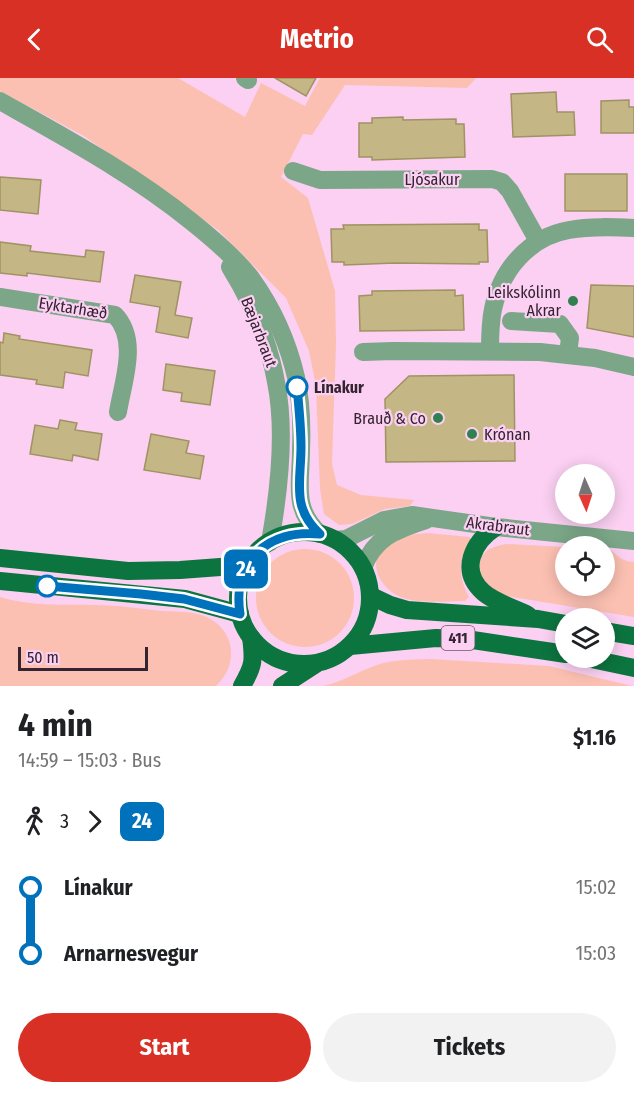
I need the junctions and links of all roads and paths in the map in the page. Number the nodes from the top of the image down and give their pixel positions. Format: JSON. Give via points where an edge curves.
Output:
{"nodes":[{"id":1,"x":0,"y":101,"type":"edge"},
{"id":2,"x":293,"y":171,"type":"dead end"},
{"id":3,"x":634,"y":228,"type":"edge"},
{"id":4,"x":212,"y":237,"type":"junction"},
{"id":5,"x":538,"y":241,"type":"junction"},
{"id":6,"x":0,"y":297,"type":"edge"},
{"id":7,"x":511,"y":321,"type":"dead end"},
{"id":8,"x":490,"y":351,"type":"junction"},
{"id":9,"x":363,"y":352,"type":"dead end"},
{"id":10,"x":568,"y":354,"type":"junction"},
{"id":11,"x":634,"y":366,"type":"edge"},
{"id":12,"x":118,"y":412,"type":"dead end"},
{"id":13,"x":434,"y":518,"type":"junction"},
{"id":14,"x":496,"y":527,"type":"junction"},
{"id":15,"x":328,"y":537,"type":"junction"},
{"id":16,"x":634,"y":541,"type":"edge"},
{"id":17,"x":270,"y":542,"type":"junction"},
{"id":18,"x":0,"y":558,"type":"edge"},
{"id":19,"x":247,"y":565,"type":"junction"},
{"id":20,"x":363,"y":568,"type":"junction"},
{"id":21,"x":0,"y":581,"type":"edge"},
{"id":22,"x":371,"y":596,"type":"junction"},
{"id":23,"x":240,"y":614,"type":"junction"},
{"id":24,"x":538,"y":619,"type":"junction"},
{"id":25,"x":555,"y":622,"type":"edge"},
{"id":26,"x":615,"y":633,"type":"edge"},
{"id":27,"x":634,"y":636,"type":"edge"},
{"id":28,"x":250,"y":637,"type":"junction"},
{"id":29,"x":351,"y":646,"type":"junction"},
{"id":30,"x":555,"y":652,"type":"edge"},
{"id":31,"x":317,"y":663,"type":"junction"},
{"id":32,"x":615,"y":664,"type":"edge"},
{"id":33,"x":634,"y":668,"type":"edge"},
{"id":34,"x":242,"y":686,"type":"edge"},
{"id":35,"x":282,"y":686,"type":"edge"}],
"edges":[{"from":1,"to":4,"type":"street","name":"Bæjarbraut","via":[[116,166]]},
{"from":2,"to":5,"type":"street","name":"Ljósakur","via":[[320,180],[492,179],[502,182],[510,191]]},
{"from":3,"to":5,"type":"street","via":[[567,230]]},
{"from":4,"to":15,"type":"street","name":"Bæjarbraut","via":[[251,278],[277,323],[296,377],[301,421],[299,498],[310,525]]},
{"from":4,"to":17,"type":"street","name":"Bæjarbraut","via":[[254,314],[277,383],[279,465]]},
{"from":5,"to":8,"type":"street","via":[[515,262],[500,286],[492,311]]},
{"from":6,"to":12,"type":"street","name":"Eyktarhæð","via":[[115,315],[127,333],[129,346]]},
{"from":7,"to":10,"type":"street","via":[[560,324],[570,338]]},
{"from":8,"to":9,"type":"street"},
{"from":8,"to":10,"type":"street"},
{"from":10,"to":11,"type":"street"},
{"from":13,"to":14,"type":"street","name":"Akrabraut"},
{"from":13,"to":15,"type":"street","name":"Akrabraut","via":[[399,516],[346,539]]},
{"from":13,"to":20,"type":"street","name":"Akrabraut","via":[[385,537]]},
{"from":14,"to":16,"type":"street","name":"Akrabraut"},
{"from":14,"to":24,"type":"main road","via":[[475,548],[470,566],[472,578],[483,592]]},
{"from":15,"to":17,"type":"main road","number":"411","via":[[303,532]]},
{"from":15,"to":20,"type":"main road","number":"411","via":[[352,552]]},
{"from":17,"to":19,"type":"main road","number":"411"},
{"from":18,"to":19,"type":"main road","via":[[128,571]]},
{"from":19,"to":23,"type":"main road","number":"411","via":[[239,589]]},
{"from":20,"to":22,"type":"main road","number":"411"},
{"from":21,"to":23,"type":"main road","via":[[184,599]]},
{"from":22,"to":24,"type":"main road","number":"411","via":[[407,610]]},
{"from":22,"to":29,"type":"main road","number":"411","via":[[362,632]]},
{"from":23,"to":28,"type":"main road","number":"411"},
{"from":24,"to":25,"type":"main road","number":"411"},
{"from":26,"to":27,"type":"main road"},
{"from":28,"to":31,"type":"main road","number":"411","via":[[280,660]]},
{"from":28,"to":34,"type":"main road","via":[[254,657]]},
{"from":29,"to":30,"type":"main road","number":"411","via":[[436,638]]},
{"from":29,"to":31,"type":"main road","number":"411"},
{"from":31,"to":35,"type":"main road"},
{"from":32,"to":33,"type":"main road"}]}
